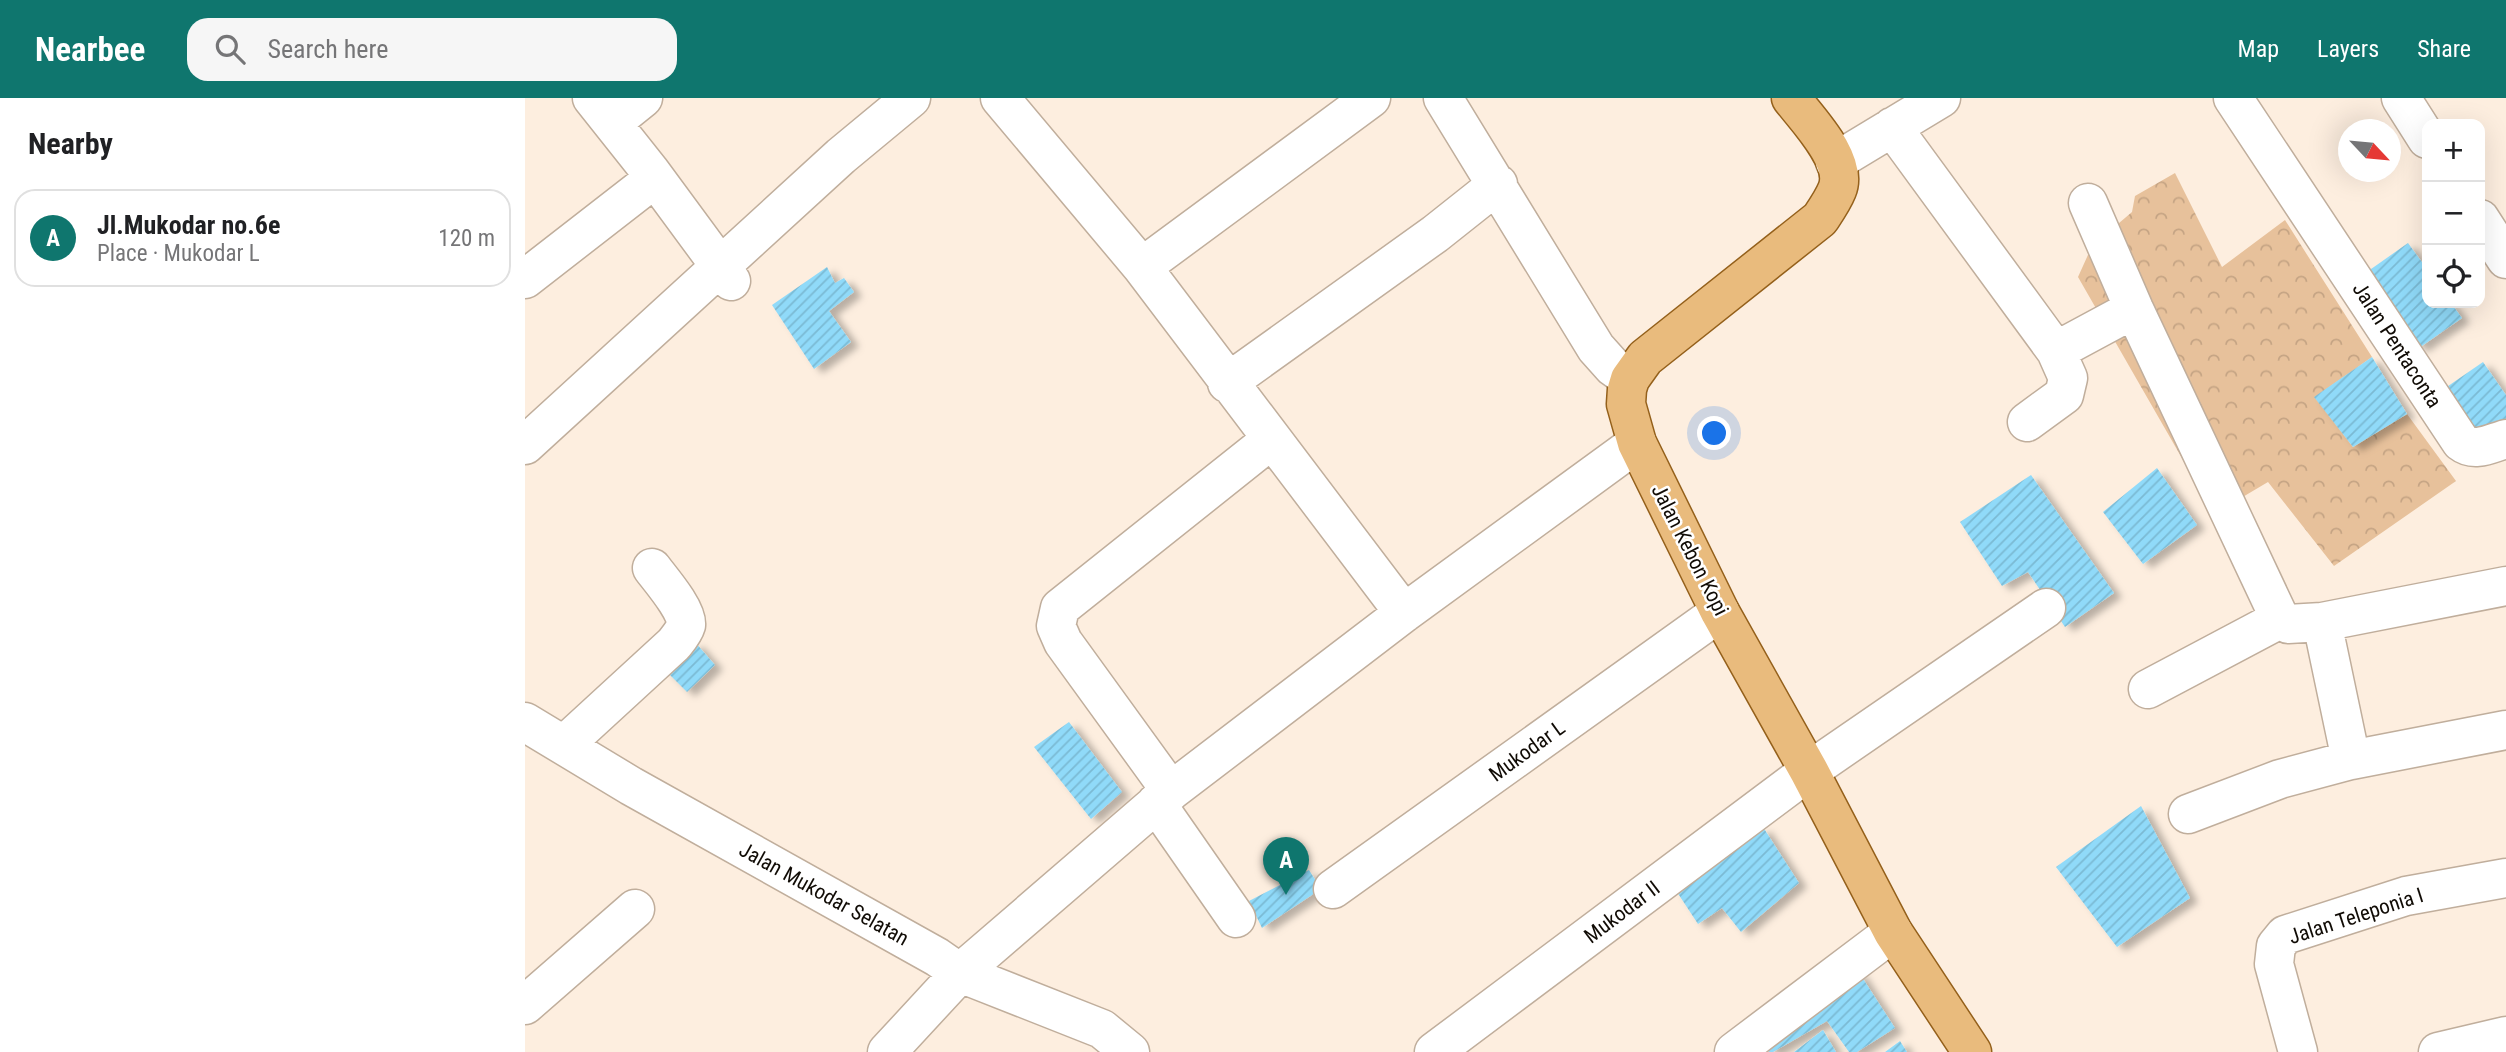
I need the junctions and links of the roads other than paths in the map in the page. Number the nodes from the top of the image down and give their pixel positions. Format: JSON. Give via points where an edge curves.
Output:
{"nodes":[{"id":1,"x":643,"y":98,"type":"edge"},
{"id":2,"x":911,"y":98,"type":"edge"},
{"id":3,"x":1000,"y":98,"type":"edge"},
{"id":4,"x":1371,"y":98,"type":"edge"},
{"id":5,"x":1443,"y":98,"type":"edge"},
{"id":6,"x":1791,"y":98,"type":"edge"},
{"id":7,"x":1941,"y":98,"type":"edge"},
{"id":8,"x":2233,"y":98,"type":"edge"},
{"id":9,"x":2400,"y":98,"type":"edge"},
{"id":10,"x":602,"y":110,"type":"edge"},
{"id":11,"x":1892,"y":127,"type":"junction"},
{"id":12,"x":2422,"y":131,"type":"edge"},
{"id":13,"x":1835,"y":162,"type":"junction"},
{"id":14,"x":655,"y":178,"type":"junction"},
{"id":15,"x":1498,"y":184,"type":"junction"},
{"id":16,"x":2088,"y":203,"type":"dead end"},
{"id":17,"x":2485,"y":227,"type":"edge"},
{"id":18,"x":2506,"y":259,"type":"edge"},
{"id":19,"x":1142,"y":267,"type":"junction"},
{"id":20,"x":726,"y":274,"type":"junction"},
{"id":21,"x":525,"y":279,"type":"edge"},
{"id":22,"x":2134,"y":309,"type":"junction"},
{"id":23,"x":2056,"y":351,"type":"junction"},
{"id":24,"x":1630,"y":379,"type":"junction"},
{"id":25,"x":1227,"y":383,"type":"junction"},
{"id":26,"x":2027,"y":422,"type":"dead end"},
{"id":27,"x":1272,"y":439,"type":"junction"},
{"id":28,"x":2506,"y":439,"type":"edge"},
{"id":29,"x":1637,"y":443,"type":"junction"},
{"id":30,"x":525,"y":445,"type":"edge"},
{"id":31,"x":652,"y":568,"type":"dead end"},
{"id":32,"x":2506,"y":586,"type":"edge"},
{"id":33,"x":2046,"y":608,"type":"dead end"},
{"id":34,"x":1720,"y":612,"type":"junction"},
{"id":35,"x":1404,"y":613,"type":"junction"},
{"id":36,"x":2280,"y":619,"type":"junction"},
{"id":37,"x":2322,"y":622,"type":"junction"},
{"id":38,"x":2148,"y":689,"type":"dead end"},
{"id":39,"x":525,"y":722,"type":"edge"},
{"id":40,"x":2506,"y":730,"type":"edge"},
{"id":41,"x":564,"y":745,"type":"junction"},
{"id":42,"x":2351,"y":760,"type":"junction"},
{"id":43,"x":1809,"y":771,"type":"junction"},
{"id":44,"x":1164,"y":797,"type":"junction"},
{"id":45,"x":2188,"y":814,"type":"dead end"},
{"id":46,"x":2506,"y":878,"type":"edge"},
{"id":47,"x":1333,"y":889,"type":"dead end"},
{"id":48,"x":635,"y":909,"type":"dead end"},
{"id":49,"x":1236,"y":918,"type":"dead end"},
{"id":50,"x":1893,"y":932,"type":"junction"},
{"id":51,"x":960,"y":973,"type":"junction"},
{"id":52,"x":525,"y":1004,"type":"edge"},
{"id":53,"x":2506,"y":1035,"type":"edge"},
{"id":54,"x":905,"y":1045,"type":"edge"},
{"id":55,"x":1130,"y":1052,"type":"edge"},
{"id":56,"x":1434,"y":1052,"type":"edge"},
{"id":57,"x":1734,"y":1052,"type":"edge"},
{"id":58,"x":1972,"y":1052,"type":"edge"},
{"id":59,"x":2298,"y":1052,"type":"edge"},
{"id":60,"x":2438,"y":1052,"type":"edge"}],
"edges":[{"from":1,"to":10,"type":"street"},
{"from":2,"to":20,"type":"street","via":[[841,156]]},
{"from":3,"to":19,"type":"street"},
{"from":4,"to":19,"type":"street"},
{"from":5,"to":15,"type":"street"},
{"from":6,"to":13,"type":"main road"},
{"from":7,"to":11,"type":"street"},
{"from":8,"to":28,"type":"street","name":"Jalan Pentaconta","via":[[2461,442],[2475,448]]},
{"from":9,"to":12,"type":"street"},
{"from":10,"to":14,"type":"street"},
{"from":11,"to":13,"type":"street"},
{"from":11,"to":23,"type":"street"},
{"from":13,"to":24,"type":"main road","via":[[1838,189],[1820,219],[1645,358]]},
{"from":14,"to":20,"type":"street"},
{"from":14,"to":21,"type":"street"},
{"from":15,"to":24,"type":"street","via":[[1597,348]]},
{"from":15,"to":25,"type":"street"},
{"from":16,"to":22,"type":"street"},
{"from":17,"to":18,"type":"street"},
{"from":19,"to":25,"type":"street"},
{"from":20,"to":30,"type":"street"},
{"from":22,"to":23,"type":"street"},
{"from":22,"to":36,"type":"street"},
{"from":23,"to":26,"type":"street","via":[[2068,378],[2064,395]]},
{"from":24,"to":29,"type":"main road","name":"Jalan Kebon Kopi","via":[[1626,404]]},
{"from":25,"to":27,"type":"street"},
{"from":27,"to":35,"type":"street"},
{"from":27,"to":44,"type":"street","via":[[1060,608],[1056,626],[1063,642]]},
{"from":29,"to":34,"type":"main road","name":"Jalan Kebon Kopi"},
{"from":29,"to":35,"type":"street"},
{"from":31,"to":41,"type":"street","via":[[685,615],[682,634]]},
{"from":32,"to":37,"type":"street"},
{"from":33,"to":43,"type":"street","name":"Mukodar II"},
{"from":34,"to":43,"type":"main road","name":"Jalan Kebon Kopi"},
{"from":34,"to":47,"type":"street","name":"Mukodar L"},
{"from":35,"to":44,"type":"street"},
{"from":36,"to":37,"type":"street","via":[[2288,624]]},
{"from":36,"to":38,"type":"street"},
{"from":37,"to":42,"type":"street"},
{"from":39,"to":41,"type":"street","name":"Jalan Mukodar Selatan"},
{"from":40,"to":42,"type":"street"},
{"from":41,"to":51,"type":"street","name":"Jalan Mukodar Selatan"},
{"from":42,"to":45,"type":"street","via":[[2280,779]]},
{"from":43,"to":50,"type":"main road","name":"Jalan Kebon Kopi"},
{"from":43,"to":56,"type":"street","name":"Mukodar II"},
{"from":44,"to":49,"type":"street"},
{"from":44,"to":51,"type":"street"},
{"from":46,"to":59,"type":"street","name":"Jalan Teleponia I","via":[[2406,896],[2285,935],[2276,946],[2274,964]]},
{"from":48,"to":52,"type":"street"},
{"from":50,"to":57,"type":"street"},
{"from":50,"to":58,"type":"main road","name":"Jalan Kebon Kopi"},
{"from":51,"to":54,"type":"street"},
{"from":51,"to":55,"type":"street","name":"Jalan Mukodar Selatan","via":[[1102,1029]]},
{"from":53,"to":60,"type":"street"}]}
